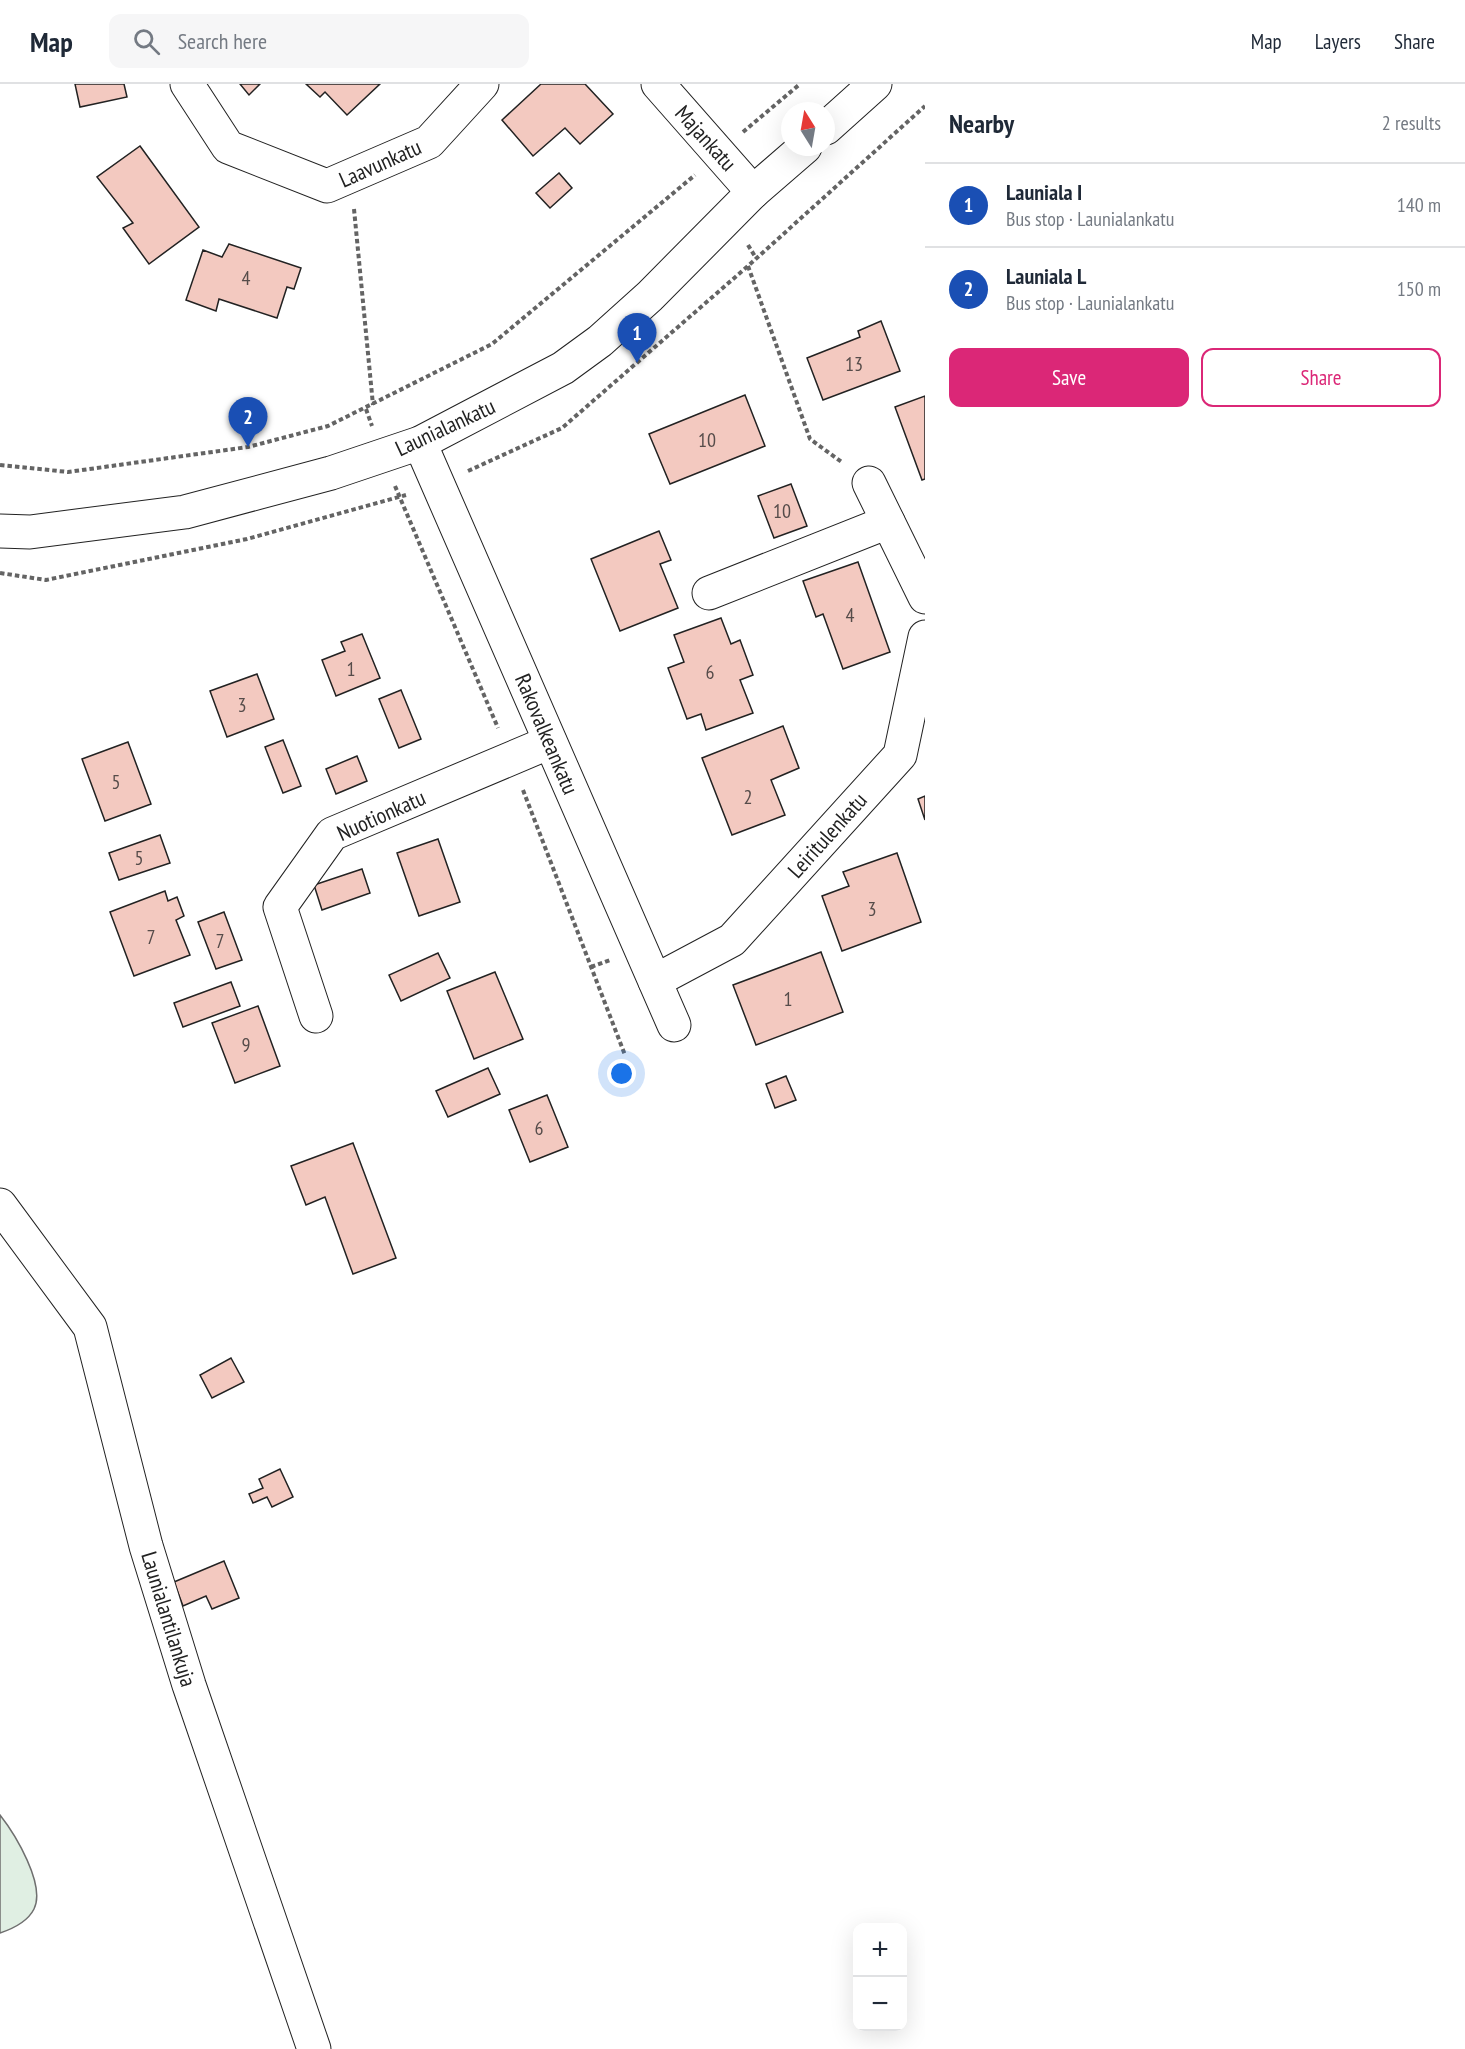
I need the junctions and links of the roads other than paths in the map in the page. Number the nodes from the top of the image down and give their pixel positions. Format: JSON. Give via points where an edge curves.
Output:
{"nodes":[{"id":1,"x":187,"y":84,"type":"edge"},
{"id":2,"x":482,"y":84,"type":"edge"},
{"id":3,"x":658,"y":84,"type":"edge"},
{"id":4,"x":875,"y":84,"type":"edge"},
{"id":5,"x":835,"y":120,"type":"edge"},
{"id":6,"x":795,"y":156,"type":"edge"},
{"id":7,"x":753,"y":192,"type":"junction"},
{"id":8,"x":420,"y":443,"type":"junction"},
{"id":9,"x":869,"y":483,"type":"road end"},
{"id":10,"x":888,"y":522,"type":"junction"},
{"id":11,"x":0,"y":531,"type":"edge"},
{"id":12,"x":709,"y":593,"type":"dead end"},
{"id":13,"x":925,"y":597,"type":"edge"},
{"id":14,"x":925,"y":637,"type":"edge"},
{"id":15,"x":550,"y":742,"type":"junction"},
{"id":16,"x":655,"y":981,"type":"junction"},
{"id":17,"x":316,"y":1016,"type":"dead end"},
{"id":18,"x":674,"y":1025,"type":"dead end"},
{"id":19,"x":0,"y":1205,"type":"edge"},
{"id":20,"x":314,"y":2049,"type":"edge"}],
"edges":[{"from":1,"to":2,"type":"street","name":"Laavunkatu","via":[[228,147],[327,186],[429,142]]},
{"from":3,"to":7,"type":"street","name":"Majankatu"},
{"from":4,"to":5,"type":"street"},
{"from":6,"to":7,"type":"street","name":"Launialankatu"},
{"from":7,"to":8,"type":"street","name":"Launialankatu","via":[[600,341],[563,368]]},
{"from":8,"to":11,"type":"street","name":"Launialankatu","via":[[330,473],[184,512],[30,532]]},
{"from":8,"to":15,"type":"street","name":"Rakovalkeankatu"},
{"from":9,"to":10,"type":"street"},
{"from":10,"to":12,"type":"street"},
{"from":10,"to":13,"type":"street"},
{"from":14,"to":16,"type":"street","name":"Leiritulenkatu","via":[[900,754],[732,940]]},
{"from":15,"to":16,"type":"street","name":"Rakovalkeankatu"},
{"from":15,"to":17,"type":"street","name":"Nuotionkatu","via":[[332,834],[280,907]]},
{"from":16,"to":18,"type":"street","name":"Rakovalkeankatu"},
{"from":19,"to":20,"type":"street","name":"Launialantilankuja","via":[[90,1327],[146,1546],[189,1685]]}]}
